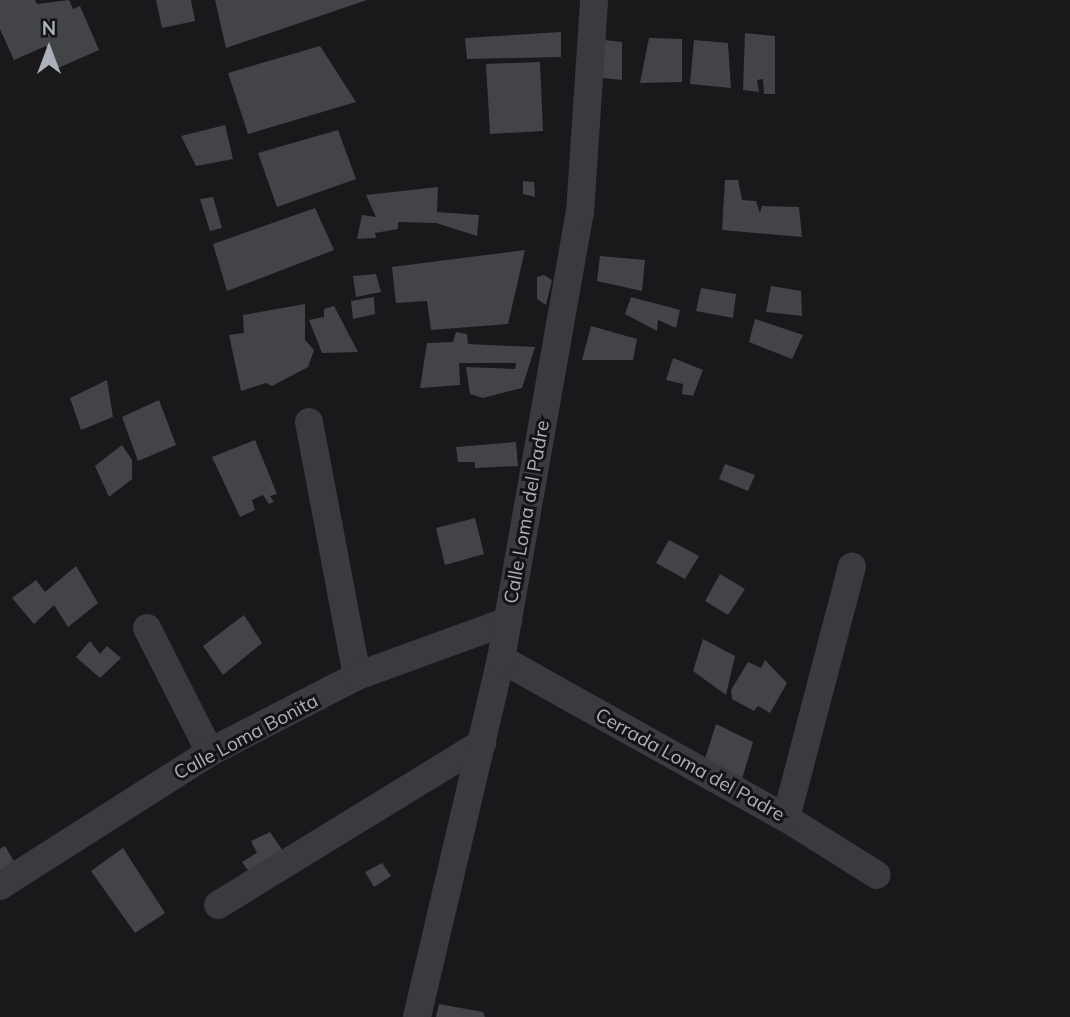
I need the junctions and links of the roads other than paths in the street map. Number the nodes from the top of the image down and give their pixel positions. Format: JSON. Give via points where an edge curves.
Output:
{"nodes":[{"id":1,"x":594,"y":0,"type":"edge"},
{"id":2,"x":309,"y":422,"type":"dead end"},
{"id":3,"x":852,"y":566,"type":"dead end"},
{"id":4,"x":508,"y":621,"type":"junction"},
{"id":5,"x":147,"y":628,"type":"dead end"},
{"id":6,"x":501,"y":659,"type":"junction"},
{"id":7,"x":357,"y":676,"type":"junction"},
{"id":8,"x":482,"y":743,"type":"junction"},
{"id":9,"x":210,"y":752,"type":"junction"},
{"id":10,"x":786,"y":818,"type":"junction"},
{"id":11,"x":877,"y":875,"type":"dead end"},
{"id":12,"x":0,"y":886,"type":"edge"},
{"id":13,"x":218,"y":905,"type":"dead end"},
{"id":14,"x":417,"y":1017,"type":"edge"}],
"edges":[{"from":1,"to":4,"type":"street","name":"Calle Loma del Padre","via":[[580,213]]},
{"from":2,"to":7,"type":"street"},
{"from":3,"to":10,"type":"street"},
{"from":4,"to":6,"type":"street","name":"Calle Loma del Padre"},
{"from":4,"to":7,"type":"street","name":"Calle Loma Bonita"},
{"from":5,"to":9,"type":"street"},
{"from":6,"to":8,"type":"street","name":"Calle Loma del Padre"},
{"from":6,"to":10,"type":"street","name":"Cerrada Loma del Padre"},
{"from":7,"to":9,"type":"street","name":"Calle Loma Bonita"},
{"from":8,"to":13,"type":"street"},
{"from":8,"to":14,"type":"street","name":"Calle Loma del Padre"},
{"from":9,"to":12,"type":"street","name":"Calle Loma Bonita"},
{"from":10,"to":11,"type":"street","name":"Cerrada Loma del Padre"}]}
